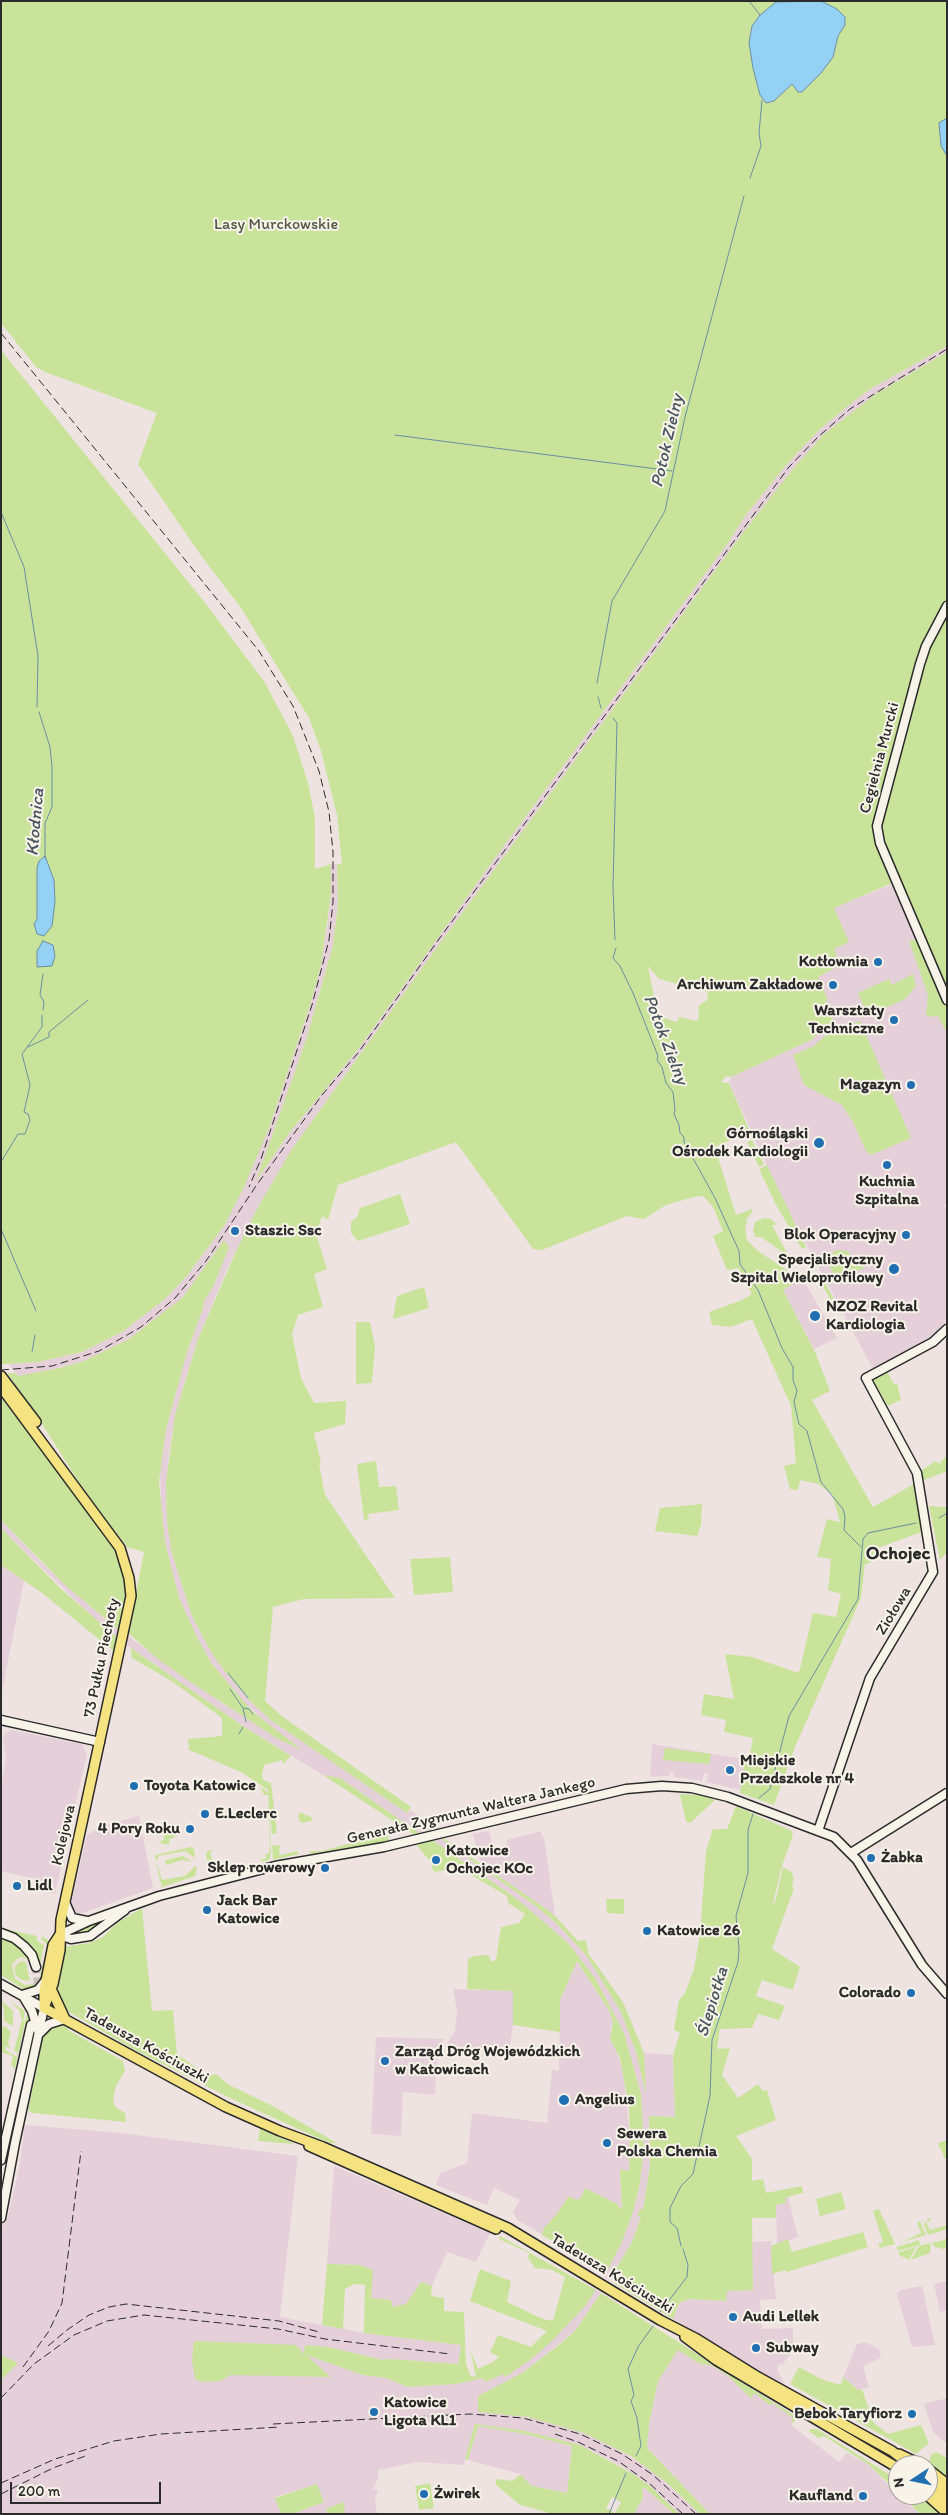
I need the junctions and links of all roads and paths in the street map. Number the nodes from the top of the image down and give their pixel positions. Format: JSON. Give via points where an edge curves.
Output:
{"nodes":[{"id":1,"x":947,"y":606,"type":"edge"},
{"id":2,"x":947,"y":1000,"type":"edge"},
{"id":3,"x":947,"y":1329,"type":"edge"},
{"id":4,"x":1,"y":1376,"type":"edge"},
{"id":5,"x":1,"y":1387,"type":"edge"},
{"id":6,"x":69,"y":1478,"type":"junction"},
{"id":7,"x":1,"y":1720,"type":"edge"},
{"id":8,"x":100,"y":1742,"type":"junction"},
{"id":9,"x":947,"y":1793,"type":"edge"},
{"id":10,"x":818,"y":1831,"type":"junction"},
{"id":11,"x":851,"y":1853,"type":"junction"},
{"id":12,"x":65,"y":1902,"type":"junction"},
{"id":13,"x":130,"y":1907,"type":"junction"},
{"id":14,"x":89,"y":1921,"type":"junction"},
{"id":15,"x":1,"y":1933,"type":"edge"},
{"id":16,"x":59,"y":1935,"type":"junction"},
{"id":17,"x":72,"y":1939,"type":"junction"},
{"id":18,"x":60,"y":1950,"type":"junction"},
{"id":19,"x":36,"y":1967,"type":"tunnel mouth"},
{"id":20,"x":46,"y":1979,"type":"junction"},
{"id":21,"x":1,"y":1984,"type":"edge"},
{"id":22,"x":52,"y":1991,"type":"junction"},
{"id":23,"x":947,"y":1994,"type":"edge"},
{"id":24,"x":22,"y":1995,"type":"junction"},
{"id":25,"x":44,"y":2007,"type":"junction"},
{"id":26,"x":65,"y":2019,"type":"junction"},
{"id":27,"x":31,"y":2025,"type":"dead end"},
{"id":28,"x":38,"y":2035,"type":"junction"},
{"id":29,"x":1,"y":2160,"type":"edge"},
{"id":30,"x":2,"y":2214,"type":"edge"},
{"id":31,"x":679,"y":2332,"type":"junction"},
{"id":32,"x":892,"y":2451,"type":"junction"},
{"id":33,"x":897,"y":2455,"type":"edge"},
{"id":34,"x":901,"y":2455,"type":"edge"},
{"id":35,"x":888,"y":2462,"type":"edge"}],
"edges":[{"from":1,"to":2,"type":"street","name":"Cegielnia Murcki","via":[[920,664],[877,826],[880,843]]},
{"from":3,"to":10,"type":"street","name":"Ziołowa","via":[[933,1342],[866,1378],[917,1473],[933,1572],[870,1678]]},
{"from":4,"to":6,"type":"main road","name":"73 Pułku Piechoty","via":[[35,1421]]},
{"from":5,"to":6,"type":"main road","name":"73 Pułku Piechoty"},
{"from":6,"to":8,"type":"main road","name":"73 Pułku Piechoty","via":[[120,1548],[130,1578],[128,1616]]},
{"from":7,"to":8,"type":"street"},
{"from":8,"to":12,"type":"main road","name":"Kolejowa"},
{"from":9,"to":11,"type":"street"},
{"from":10,"to":11,"type":"street","name":"Generała Zygmunta Waltera Jankego"},
{"from":10,"to":13,"type":"street","name":"Generała Zygmunta Waltera Jankego","via":[[708,1791],[662,1786],[636,1788],[384,1848],[275,1866]]},
{"from":11,"to":23,"type":"street","name":"Generała Zygmunta Waltera Jankego","via":[[922,1965]]},
{"from":12,"to":14,"type":"street","via":[[69,1914],[75,1919]]},
{"from":12,"to":16,"type":"main road","name":"Kolejowa"},
{"from":13,"to":14,"type":"street","name":"Generała Zygmunta Waltera Jankego"},
{"from":13,"to":17,"type":"street","name":"Generała Zygmunta Waltera Jankego","via":[[93,1935]]},
{"from":14,"to":16,"type":"street","name":"Generała Zygmunta Waltera Jankego"},
{"from":15,"to":19,"type":"street","via":[[24,1946]]},
{"from":16,"to":17,"type":"street"},
{"from":16,"to":18,"type":"main road","name":"Kolejowa"},
{"from":16,"to":20,"type":"main road","name":"Kolejowa","via":[[53,1945]]},
{"from":17,"to":18,"type":"street","via":[[66,1941]]},
{"from":18,"to":22,"type":"main road","name":"Kolejowa"},
{"from":20,"to":24,"type":"street","via":[[38,1990]]},
{"from":20,"to":25,"type":"main road","name":"Kolejowa"},
{"from":21,"to":24,"type":"street","name":"Tadeusza Kościuszki"},
{"from":22,"to":25,"type":"main road","name":"Kolejowa"},
{"from":22,"to":26,"type":"main road"},
{"from":24,"to":25,"type":"street","name":"Tadeusza Kościuszki"},
{"from":24,"to":28,"type":"street","via":[[32,2011]]},
{"from":25,"to":26,"type":"main road","name":"Tadeusza Kościuszki"},
{"from":25,"to":28,"type":"street","name":"Kolejowa"},
{"from":26,"to":28,"type":"street","via":[[49,2024]]},
{"from":26,"to":31,"type":"main road","name":"Tadeusza Kościuszki","via":[[226,2107],[322,2153],[529,2242]]},
{"from":27,"to":29,"type":"street"},
{"from":28,"to":30,"type":"street","name":"Kolejowa"},
{"from":31,"to":32,"type":"main road","name":"Tadeusza Kościuszki","via":[[697,2339],[758,2377]]},
{"from":31,"to":35,"type":"main road","name":"Tadeusza Kościuszki","via":[[716,2360]]},
{"from":32,"to":33,"type":"main road","name":"Tadeusza Kościuszki"},
{"from":32,"to":34,"type":"main road"}]}
